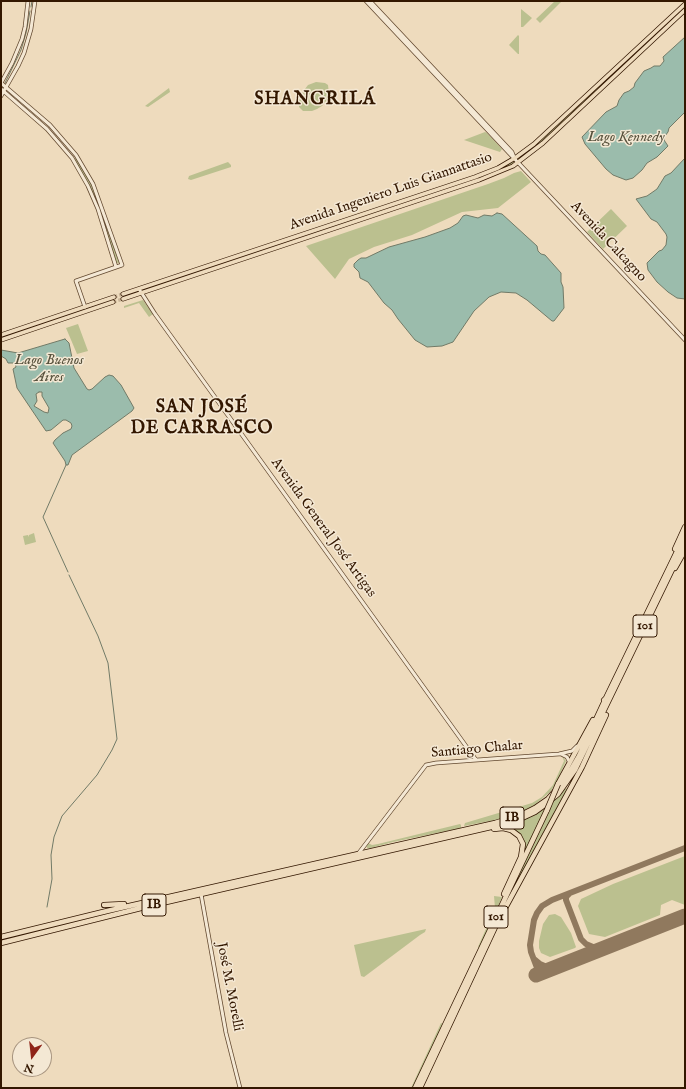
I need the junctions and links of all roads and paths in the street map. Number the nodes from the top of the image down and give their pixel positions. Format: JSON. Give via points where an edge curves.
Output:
{"nodes":[{"id":1,"x":28,"y":1,"type":"edge"},
{"id":2,"x":35,"y":1,"type":"edge"},
{"id":3,"x":366,"y":1,"type":"edge"},
{"id":4,"x":370,"y":1,"type":"edge"},
{"id":5,"x":685,"y":4,"type":"edge"},
{"id":6,"x":685,"y":10,"type":"edge"},
{"id":7,"x":1,"y":83,"type":"edge"},
{"id":8,"x":7,"y":87,"type":"junction"},
{"id":9,"x":2,"y":90,"type":"edge"},
{"id":10,"x":1,"y":96,"type":"edge"},
{"id":11,"x":515,"y":158,"type":"junction"},
{"id":12,"x":519,"y":162,"type":"junction"},
{"id":13,"x":116,"y":267,"type":"junction"},
{"id":14,"x":139,"y":289,"type":"junction"},
{"id":15,"x":142,"y":293,"type":"junction"},
{"id":16,"x":123,"y":294,"type":"tunnel mouth"},
{"id":17,"x":114,"y":298,"type":"tunnel mouth"},
{"id":18,"x":123,"y":299,"type":"tunnel mouth"},
{"id":19,"x":113,"y":302,"type":"tunnel mouth"},
{"id":20,"x":85,"y":307,"type":"junction"},
{"id":21,"x":1,"y":335,"type":"edge"},
{"id":22,"x":1,"y":340,"type":"edge"},
{"id":23,"x":685,"y":340,"type":"edge"},
{"id":24,"x":685,"y":527,"type":"edge"},
{"id":25,"x":685,"y":535,"type":"edge"},
{"id":26,"x":685,"y":543,"type":"edge"},
{"id":27,"x":685,"y":549,"type":"edge"},
{"id":28,"x":663,"y":584,"type":"junction"},
{"id":29,"x":612,"y":694,"type":"junction"},
{"id":30,"x":606,"y":698,"type":"junction"},
{"id":31,"x":579,"y":745,"type":"junction"},
{"id":32,"x":559,"y":754,"type":"junction"},
{"id":33,"x":476,"y":760,"type":"junction"},
{"id":34,"x":569,"y":761,"type":"junction"},
{"id":35,"x":478,"y":830,"type":"junction"},
{"id":36,"x":364,"y":844,"type":"junction"},
{"id":37,"x":371,"y":850,"type":"junction"},
{"id":38,"x":358,"y":853,"type":"junction"},
{"id":39,"x":355,"y":859,"type":"junction"},
{"id":40,"x":200,"y":892,"type":"junction"},
{"id":41,"x":147,"y":901,"type":"junction"},
{"id":42,"x":104,"y":905,"type":"dead end"},
{"id":43,"x":1,"y":937,"type":"edge"},
{"id":44,"x":486,"y":938,"type":"junction"},
{"id":45,"x":1,"y":943,"type":"edge"},
{"id":46,"x":240,"y":1088,"type":"edge"},
{"id":47,"x":415,"y":1088,"type":"edge"},
{"id":48,"x":420,"y":1088,"type":"edge"}],
"edges":[{"from":1,"to":7,"type":"street","via":[[22,39]]},
{"from":2,"to":8,"type":"street","via":[[28,41]]},
{"from":3,"to":11,"type":"street","name":"Avenida Calcagno"},
{"from":4,"to":11,"type":"street","name":"Avenida Calcagno"},
{"from":5,"to":11,"type":"main road","name":"Avenida Ingeniero Luis Giannattasio","via":[[540,139]]},
{"from":6,"to":12,"type":"main road","name":"Avenida Ingeniero Luis Giannattasio","via":[[543,143]]},
{"from":7,"to":8,"type":"street"},
{"from":8,"to":9,"type":"street"},
{"from":8,"to":13,"type":"street","via":[[50,125],[76,155],[94,184],[122,265]]},
{"from":9,"to":10,"type":"street"},
{"from":9,"to":13,"type":"street","via":[[47,129],[72,158],[98,209]]},
{"from":11,"to":12,"type":"street","name":"Avenida Calcagno"},
{"from":11,"to":14,"type":"main road","name":"Avenida Ingeniero Luis Giannattasio","via":[[475,177]]},
{"from":12,"to":15,"type":"main road","name":"Avenida Ingeniero Luis Giannattasio","via":[[479,180]]},
{"from":12,"to":23,"type":"street","name":"Avenida Calcagno"},
{"from":13,"to":20,"type":"street","via":[[76,281]]},
{"from":14,"to":15,"type":"street","name":"Avenida General José Artigas"},
{"from":14,"to":16,"type":"main road","name":"Avenida Ingeniero Luis Giannattasio"},
{"from":15,"to":18,"type":"main road","name":"Avenida Ingeniero Luis Giannattasio"},
{"from":15,"to":33,"type":"street","name":"Avenida General José Artigas"},
{"from":17,"to":20,"type":"main road"},
{"from":19,"to":22,"type":"main road"},
{"from":20,"to":21,"type":"main road"},
{"from":24,"to":28,"type":"highway","via":[[668,563]]},
{"from":25,"to":28,"type":"highway","number":"101"},
{"from":26,"to":28,"type":"highway","number":"101"},
{"from":27,"to":28,"type":"highway","via":[[668,582]]},
{"from":28,"to":29,"type":"highway","number":"101"},
{"from":28,"to":30,"type":"highway","number":"101"},
{"from":29,"to":35,"type":"highway","number":"IB","via":[[575,770],[554,798],[524,818]]},
{"from":29,"to":48,"type":"highway","number":"101","via":[[612,700],[588,755],[497,923]]},
{"from":30,"to":31,"type":"highway","number":"101"},
{"from":30,"to":37,"type":"highway","number":"IB","via":[[565,780],[548,799],[535,808],[504,821]]},
{"from":31,"to":32,"type":"street","name":"Santiago Chalar","via":[[572,751]]},
{"from":31,"to":34,"type":"highway","number":"101"},
{"from":32,"to":33,"type":"street","name":"Santiago Chalar"},
{"from":32,"to":34,"type":"street","via":[[567,756]]},
{"from":33,"to":36,"type":"street","name":"Santiago Chalar","via":[[426,765]]},
{"from":34,"to":44,"type":"highway","number":"101","bridge":true},
{"from":35,"to":39,"type":"highway","number":"IB"},
{"from":35,"to":44,"type":"highway","via":[[511,830],[519,836],[523,846],[521,857]]},
{"from":36,"to":37,"type":"street"},
{"from":36,"to":38,"type":"street","name":"Santiago Chalar"},
{"from":37,"to":38,"type":"highway","number":"IB"},
{"from":38,"to":39,"type":"street","name":"Santiago Chalar"},
{"from":38,"to":40,"type":"highway","number":"IB"},
{"from":39,"to":40,"type":"highway","number":"IB"},
{"from":40,"to":41,"type":"highway","number":"IB"},
{"from":40,"to":45,"type":"highway","number":"IB"},
{"from":40,"to":46,"type":"street","name":"José M. Morelli","via":[[226,1034]]},
{"from":41,"to":42,"type":"highway"},
{"from":41,"to":43,"type":"highway","number":"IB"},
{"from":44,"to":47,"type":"highway","number":"101"}]}
